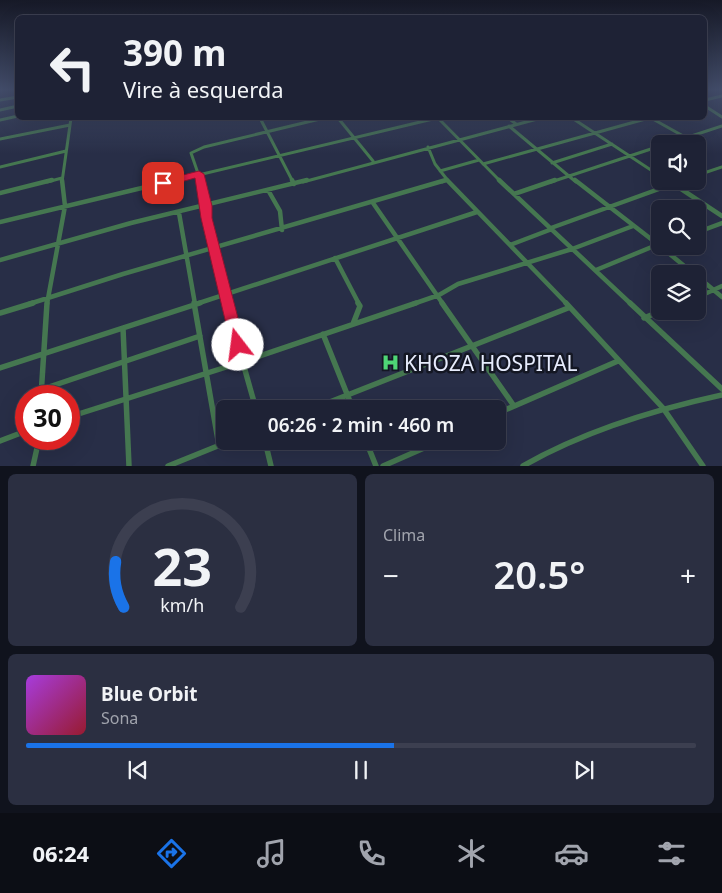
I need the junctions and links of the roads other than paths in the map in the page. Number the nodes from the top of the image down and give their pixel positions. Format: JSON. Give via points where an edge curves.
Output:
{"nodes":[{"id":1,"x":712,"y":111,"type":"edge"},
{"id":2,"x":722,"y":111,"type":"edge"},
{"id":3,"x":715,"y":113,"type":"junction"},
{"id":4,"x":15,"y":117,"type":"edge"},
{"id":5,"x":722,"y":117,"type":"edge"},
{"id":6,"x":0,"y":120,"type":"edge"},
{"id":7,"x":71,"y":120,"type":"edge"},
{"id":8,"x":261,"y":120,"type":"edge"},
{"id":9,"x":315,"y":120,"type":"edge"},
{"id":10,"x":340,"y":120,"type":"edge"},
{"id":11,"x":428,"y":120,"type":"edge"},
{"id":12,"x":439,"y":120,"type":"edge"},
{"id":13,"x":511,"y":120,"type":"edge"},
{"id":14,"x":533,"y":120,"type":"edge"},
{"id":15,"x":575,"y":120,"type":"edge"},
{"id":16,"x":642,"y":120,"type":"edge"},
{"id":17,"x":654,"y":120,"type":"edge"},
{"id":18,"x":516,"y":124,"type":"junction"},
{"id":19,"x":70,"y":125,"type":"junction"},
{"id":20,"x":508,"y":126,"type":"junction"},
{"id":21,"x":722,"y":126,"type":"edge"},
{"id":22,"x":267,"y":131,"type":"junction"},
{"id":23,"x":594,"y":132,"type":"junction"},
{"id":24,"x":681,"y":135,"type":"edge"},
{"id":25,"x":692,"y":135,"type":"edge"},
{"id":26,"x":354,"y":137,"type":"junction"},
{"id":27,"x":460,"y":138,"type":"junction"},
{"id":28,"x":0,"y":139,"type":"edge"},
{"id":29,"x":612,"y":144,"type":"junction"},
{"id":30,"x":428,"y":147,"type":"junction"},
{"id":31,"x":651,"y":149,"type":"edge"},
{"id":32,"x":66,"y":150,"type":"junction"},
{"id":33,"x":536,"y":150,"type":"junction"},
{"id":34,"x":279,"y":155,"type":"junction"},
{"id":35,"x":630,"y":157,"type":"junction"},
{"id":36,"x":374,"y":161,"type":"junction"},
{"id":37,"x":481,"y":162,"type":"junction"},
{"id":38,"x":552,"y":163,"type":"junction"},
{"id":39,"x":0,"y":167,"type":"edge"},
{"id":40,"x":722,"y":167,"type":"edge"},
{"id":41,"x":440,"y":170,"type":"junction"},
{"id":42,"x":651,"y":170,"type":"edge"},
{"id":43,"x":706,"y":172,"type":"edge"},
{"id":44,"x":199,"y":174,"type":"junction"},
{"id":45,"x":569,"y":176,"type":"junction"},
{"id":46,"x":62,"y":178,"type":"junction"},
{"id":47,"x":447,"y":180,"type":"junction"},
{"id":48,"x":294,"y":184,"type":"junction"},
{"id":49,"x":652,"y":190,"type":"edge"},
{"id":50,"x":682,"y":190,"type":"edge"},
{"id":51,"x":270,"y":191,"type":"junction"},
{"id":52,"x":0,"y":193,"type":"edge"},
{"id":53,"x":514,"y":194,"type":"junction"},
{"id":54,"x":374,"y":203,"type":"junction"},
{"id":55,"x":65,"y":206,"type":"junction"},
{"id":56,"x":206,"y":206,"type":"junction"},
{"id":57,"x":608,"y":206,"type":"junction"},
{"id":58,"x":477,"y":212,"type":"junction"},
{"id":59,"x":180,"y":213,"type":"junction"},
{"id":60,"x":722,"y":216,"type":"edge"},
{"id":61,"x":0,"y":222,"type":"edge"},
{"id":62,"x":722,"y":223,"type":"edge"},
{"id":63,"x":633,"y":226,"type":"junction"},
{"id":64,"x":552,"y":229,"type":"junction"},
{"id":65,"x":706,"y":229,"type":"edge"},
{"id":66,"x":282,"y":230,"type":"junction"},
{"id":67,"x":398,"y":238,"type":"junction"},
{"id":68,"x":651,"y":239,"type":"edge"},
{"id":69,"x":58,"y":244,"type":"junction"},
{"id":70,"x":510,"y":245,"type":"junction"},
{"id":71,"x":572,"y":248,"type":"junction"},
{"id":72,"x":651,"y":248,"type":"edge"},
{"id":73,"x":214,"y":249,"type":"junction"},
{"id":74,"x":671,"y":255,"type":"edge"},
{"id":75,"x":186,"y":258,"type":"junction"},
{"id":76,"x":335,"y":258,"type":"junction"},
{"id":77,"x":0,"y":260,"type":"edge"},
{"id":78,"x":528,"y":262,"type":"junction"},
{"id":79,"x":683,"y":265,"type":"edge"},
{"id":80,"x":596,"y":270,"type":"junction"},
{"id":81,"x":706,"y":284,"type":"edge"},
{"id":82,"x":722,"y":286,"type":"edge"},
{"id":83,"x":714,"y":290,"type":"junction"},
{"id":84,"x":706,"y":293,"type":"edge"},
{"id":85,"x":224,"y":294,"type":"junction"},
{"id":86,"x":439,"y":295,"type":"junction"},
{"id":87,"x":722,"y":296,"type":"edge"},
{"id":88,"x":47,"y":298,"type":"junction"},
{"id":89,"x":195,"y":304,"type":"junction"},
{"id":90,"x":568,"y":308,"type":"junction"},
{"id":91,"x":0,"y":312,"type":"edge"},
{"id":92,"x":651,"y":315,"type":"edge"},
{"id":93,"x":644,"y":318,"type":"junction"},
{"id":94,"x":353,"y":324,"type":"junction"},
{"id":95,"x":123,"y":328,"type":"junction"},
{"id":96,"x":323,"y":334,"type":"junction"},
{"id":97,"x":200,"y":336,"type":"junction"},
{"id":98,"x":474,"y":346,"type":"junction"},
{"id":99,"x":42,"y":355,"type":"junction"},
{"id":100,"x":618,"y":361,"type":"junction"},
{"id":101,"x":126,"y":362,"type":"junction"},
{"id":102,"x":242,"y":362,"type":"junction"},
{"id":103,"x":0,"y":368,"type":"edge"},
{"id":104,"x":207,"y":372,"type":"junction"},
{"id":105,"x":40,"y":385,"type":"edge"},
{"id":106,"x":62,"y":385,"type":"edge"},
{"id":107,"x":722,"y":389,"type":"edge"},
{"id":108,"x":347,"y":395,"type":"junction"},
{"id":109,"x":722,"y":395,"type":"edge"},
{"id":110,"x":126,"y":400,"type":"junction"},
{"id":111,"x":253,"y":400,"type":"edge"},
{"id":112,"x":334,"y":400,"type":"edge"},
{"id":113,"x":349,"y":400,"type":"edge"},
{"id":114,"x":514,"y":406,"type":"junction"},
{"id":115,"x":663,"y":408,"type":"junction"},
{"id":116,"x":506,"y":410,"type":"edge"},
{"id":117,"x":80,"y":414,"type":"edge"},
{"id":118,"x":216,"y":428,"type":"edge"},
{"id":119,"x":15,"y":435,"type":"edge"},
{"id":120,"x":0,"y":441,"type":"edge"},
{"id":121,"x":216,"y":447,"type":"edge"},
{"id":122,"x":37,"y":450,"type":"edge"},
{"id":123,"x":268,"y":450,"type":"edge"},
{"id":124,"x":370,"y":450,"type":"edge"},
{"id":125,"x":419,"y":450,"type":"edge"},
{"id":126,"x":33,"y":466,"type":"edge"},
{"id":127,"x":129,"y":466,"type":"edge"},
{"id":128,"x":168,"y":466,"type":"edge"},
{"id":129,"x":272,"y":466,"type":"edge"},
{"id":130,"x":376,"y":466,"type":"edge"},
{"id":131,"x":383,"y":466,"type":"edge"},
{"id":132,"x":523,"y":466,"type":"edge"},
{"id":133,"x":703,"y":466,"type":"edge"}],
"edges":[{"from":1,"to":3,"type":"street"},
{"from":2,"to":3,"type":"street"},
{"from":3,"to":5,"type":"street"},
{"from":4,"to":6,"type":"street"},
{"from":7,"to":19,"type":"street"},
{"from":8,"to":22,"type":"street"},
{"from":9,"to":22,"type":"street"},
{"from":10,"to":26,"type":"street"},
{"from":11,"to":26,"type":"street"},
{"from":12,"to":27,"type":"street"},
{"from":13,"to":18,"type":"street"},
{"from":14,"to":18,"type":"street"},
{"from":15,"to":23,"type":"street"},
{"from":16,"to":23,"type":"street"},
{"from":17,"to":24,"type":"street"},
{"from":18,"to":20,"type":"street"},
{"from":19,"to":28,"type":"street"},
{"from":19,"to":32,"type":"street"},
{"from":20,"to":27,"type":"street"},
{"from":20,"to":33,"type":"street"},
{"from":21,"to":25,"type":"street"},
{"from":22,"to":34,"type":"street"},
{"from":22,"to":44,"type":"street","via":[[194,150],[190,155]]},
{"from":23,"to":29,"type":"street"},
{"from":23,"to":33,"type":"street"},
{"from":26,"to":34,"type":"street"},
{"from":26,"to":36,"type":"street"},
{"from":27,"to":30,"type":"street"},
{"from":27,"to":37,"type":"street"},
{"from":29,"to":35,"type":"street"},
{"from":29,"to":38,"type":"street"},
{"from":30,"to":36,"type":"street"},
{"from":30,"to":41,"type":"street"},
{"from":31,"to":35,"type":"street"},
{"from":32,"to":39,"type":"street"},
{"from":32,"to":46,"type":"street"},
{"from":33,"to":37,"type":"street"},
{"from":33,"to":38,"type":"street"},
{"from":34,"to":44,"type":"street"},
{"from":34,"to":48,"type":"street"},
{"from":35,"to":42,"type":"street"},
{"from":35,"to":45,"type":"street"},
{"from":36,"to":48,"type":"street"},
{"from":37,"to":41,"type":"street"},
{"from":37,"to":53,"type":"street"},
{"from":38,"to":45,"type":"street"},
{"from":40,"to":43,"type":"street"},
{"from":41,"to":47,"type":"street"},
{"from":44,"to":55,"type":"street"},
{"from":44,"to":56,"type":"street"},
{"from":45,"to":53,"type":"street"},
{"from":45,"to":57,"type":"street"},
{"from":46,"to":52,"type":"street"},
{"from":46,"to":55,"type":"street"},
{"from":47,"to":54,"type":"street"},
{"from":47,"to":58,"type":"street"},
{"from":48,"to":51,"type":"street"},
{"from":49,"to":57,"type":"street"},
{"from":50,"to":60,"type":"street"},
{"from":51,"to":56,"type":"street"},
{"from":51,"to":66,"type":"street","via":[[280,211]]},
{"from":53,"to":64,"type":"street"},
{"from":54,"to":66,"type":"street"},
{"from":54,"to":67,"type":"street"},
{"from":55,"to":61,"type":"street"},
{"from":55,"to":69,"type":"street"},
{"from":56,"to":59,"type":"street"},
{"from":56,"to":73,"type":"street"},
{"from":57,"to":63,"type":"street"},
{"from":57,"to":64,"type":"street"},
{"from":58,"to":67,"type":"street"},
{"from":58,"to":70,"type":"street"},
{"from":59,"to":69,"type":"street","via":[[150,218]]},
{"from":59,"to":75,"type":"street"},
{"from":62,"to":65,"type":"street"},
{"from":63,"to":68,"type":"street"},
{"from":63,"to":71,"type":"street"},
{"from":64,"to":70,"type":"street"},
{"from":64,"to":71,"type":"street"},
{"from":66,"to":73,"type":"street"},
{"from":67,"to":76,"type":"street"},
{"from":67,"to":86,"type":"street"},
{"from":69,"to":77,"type":"street"},
{"from":69,"to":88,"type":"street"},
{"from":70,"to":78,"type":"street"},
{"from":71,"to":78,"type":"street"},
{"from":71,"to":80,"type":"street"},
{"from":72,"to":80,"type":"street"},
{"from":73,"to":75,"type":"street"},
{"from":73,"to":85,"type":"street"},
{"from":74,"to":79,"type":"street"},
{"from":75,"to":88,"type":"street"},
{"from":75,"to":89,"type":"street"},
{"from":76,"to":85,"type":"street"},
{"from":76,"to":94,"type":"street","via":[[360,306]]},
{"from":78,"to":86,"type":"street","via":[[458,284]]},
{"from":78,"to":90,"type":"street"},
{"from":80,"to":93,"type":"street"},
{"from":81,"to":83,"type":"street"},
{"from":82,"to":83,"type":"street"},
{"from":83,"to":84,"type":"street"},
{"from":83,"to":87,"type":"street"},
{"from":85,"to":89,"type":"street"},
{"from":85,"to":102,"type":"street"},
{"from":86,"to":94,"type":"street"},
{"from":86,"to":98,"type":"street"},
{"from":88,"to":91,"type":"street"},
{"from":88,"to":99,"type":"street"},
{"from":89,"to":95,"type":"street"},
{"from":89,"to":97,"type":"street"},
{"from":90,"to":98,"type":"street"},
{"from":90,"to":100,"type":"street"},
{"from":92,"to":93,"type":"street"},
{"from":93,"to":107,"type":"street"},
{"from":94,"to":96,"type":"street"},
{"from":95,"to":99,"type":"street"},
{"from":95,"to":101,"type":"street"},
{"from":96,"to":102,"type":"street"},
{"from":96,"to":108,"type":"street"},
{"from":97,"to":101,"type":"street"},
{"from":97,"to":104,"type":"street"},
{"from":98,"to":108,"type":"street"},
{"from":98,"to":114,"type":"street"},
{"from":99,"to":103,"type":"street"},
{"from":99,"to":105,"type":"street"},
{"from":100,"to":114,"type":"street"},
{"from":100,"to":115,"type":"street"},
{"from":101,"to":106,"type":"street"},
{"from":101,"to":110,"type":"street"},
{"from":102,"to":104,"type":"street"},
{"from":102,"to":111,"type":"street"},
{"from":104,"to":110,"type":"street"},
{"from":104,"to":118,"type":"street"},
{"from":108,"to":112,"type":"street"},
{"from":108,"to":113,"type":"street"},
{"from":109,"to":115,"type":"street"},
{"from":110,"to":117,"type":"street"},
{"from":110,"to":127,"type":"street"},
{"from":114,"to":116,"type":"street"},
{"from":115,"to":132,"type":"street","via":[[556,447]]},
{"from":115,"to":133,"type":"street"},
{"from":119,"to":120,"type":"street"},
{"from":121,"to":128,"type":"street"},
{"from":122,"to":126,"type":"street"},
{"from":123,"to":129,"type":"street"},
{"from":124,"to":130,"type":"street"},
{"from":125,"to":131,"type":"street"}]}
